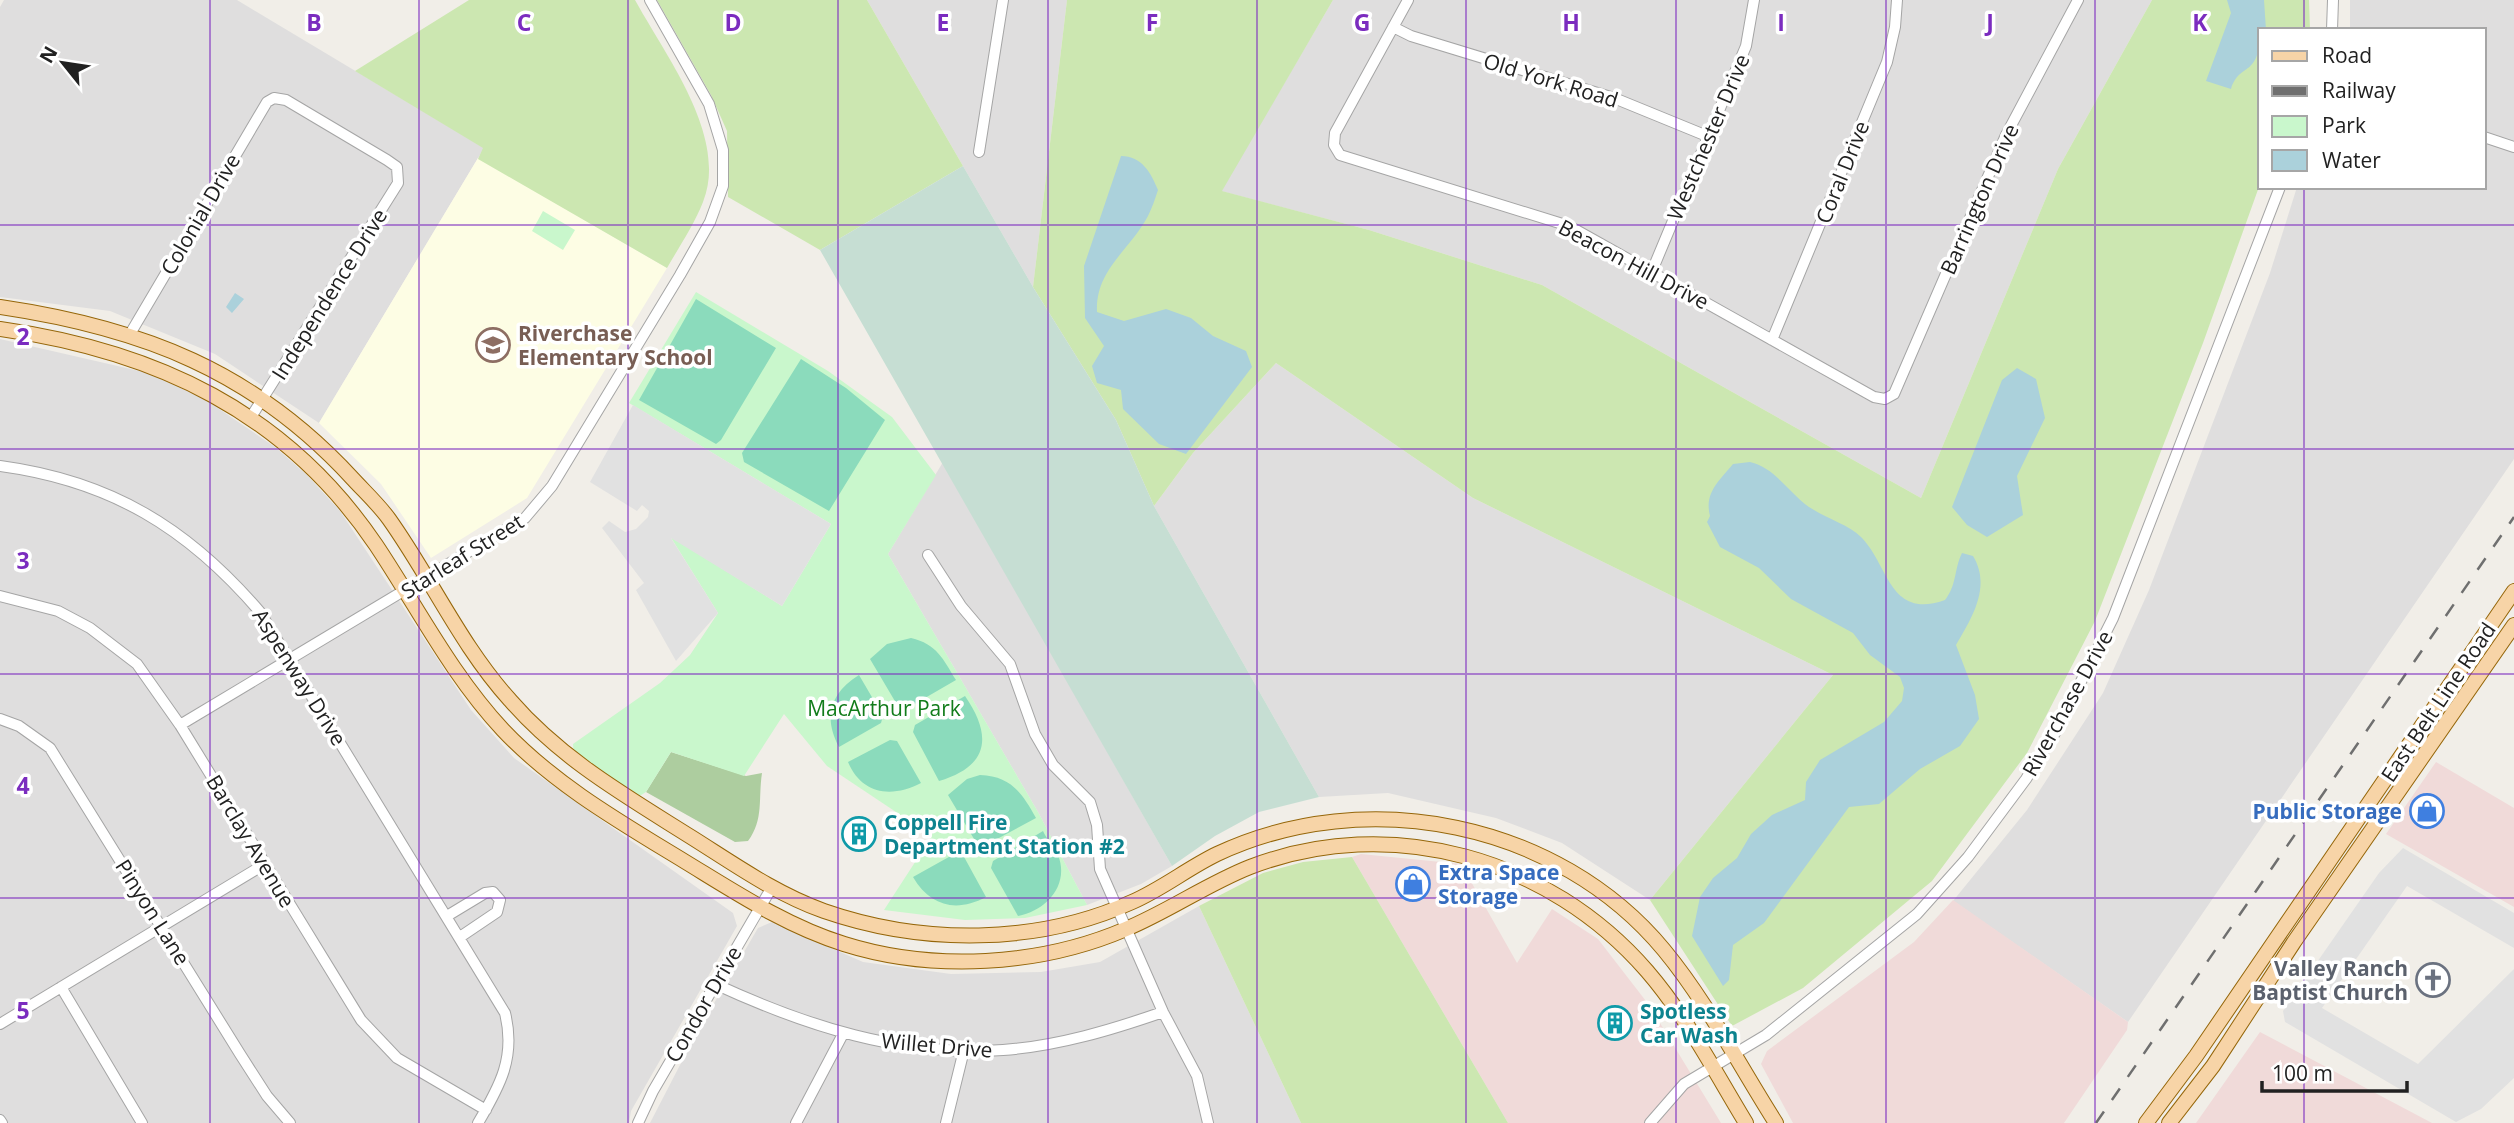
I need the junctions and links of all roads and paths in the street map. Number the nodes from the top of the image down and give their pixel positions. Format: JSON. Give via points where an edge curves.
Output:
{"nodes":[{"id":1,"x":650,"y":0,"type":"edge"},
{"id":2,"x":1003,"y":0,"type":"edge"},
{"id":3,"x":1408,"y":0,"type":"edge"},
{"id":4,"x":1754,"y":0,"type":"edge"},
{"id":5,"x":1897,"y":0,"type":"edge"},
{"id":6,"x":2078,"y":0,"type":"edge"},
{"id":7,"x":2333,"y":0,"type":"edge"},
{"id":8,"x":1393,"y":27,"type":"junction"},
{"id":9,"x":2332,"y":28,"type":"edge"},
{"id":10,"x":1707,"y":136,"type":"junction"},
{"id":11,"x":2486,"y":138,"type":"edge"},
{"id":12,"x":2514,"y":148,"type":"edge"},
{"id":13,"x":979,"y":152,"type":"dead end"},
{"id":14,"x":397,"y":167,"type":"joint"},
{"id":15,"x":2279,"y":189,"type":"edge"},
{"id":16,"x":1652,"y":271,"type":"junction"},
{"id":17,"x":3,"y":307,"type":"edge"},
{"id":18,"x":2,"y":329,"type":"edge"},
{"id":19,"x":130,"y":334,"type":"junction"},
{"id":20,"x":1772,"y":340,"type":"junction"},
{"id":21,"x":263,"y":399,"type":"junction"},
{"id":22,"x":1885,"y":399,"type":"joint"},
{"id":23,"x":251,"y":417,"type":"junction"},
{"id":24,"x":0,"y":466,"type":"edge"},
{"id":25,"x":929,"y":555,"type":"dead end"},
{"id":26,"x":425,"y":579,"type":"junction"},
{"id":27,"x":404,"y":592,"type":"junction"},
{"id":28,"x":2514,"y":592,"type":"edge"},
{"id":29,"x":0,"y":596,"type":"edge"},
{"id":30,"x":2514,"y":625,"type":"edge"},
{"id":31,"x":2471,"y":653,"type":"junction"},
{"id":32,"x":290,"y":659,"type":"junction"},
{"id":33,"x":2488,"y":664,"type":"junction"},
{"id":34,"x":0,"y":719,"type":"edge"},
{"id":35,"x":180,"y":725,"type":"junction"},
{"id":36,"x":2349,"y":832,"type":"junction"},
{"id":37,"x":2365,"y":842,"type":"junction"},
{"id":38,"x":265,"y":864,"type":"junction"},
{"id":39,"x":1583,"y":880,"type":"junction"},
{"id":40,"x":772,"y":887,"type":"junction"},
{"id":41,"x":1570,"y":903,"type":"junction"},
{"id":42,"x":760,"y":908,"type":"junction"},
{"id":43,"x":1117,"y":908,"type":"junction"},
{"id":44,"x":447,"y":916,"type":"junction"},
{"id":45,"x":162,"y":925,"type":"junction"},
{"id":46,"x":1126,"y":929,"type":"junction"},
{"id":47,"x":460,"y":937,"type":"junction"},
{"id":48,"x":715,"y":984,"type":"junction"},
{"id":49,"x":61,"y":987,"type":"junction"},
{"id":50,"x":1163,"y":1012,"type":"junction"},
{"id":51,"x":0,"y":1024,"type":"edge"},
{"id":52,"x":843,"y":1034,"type":"junction"},
{"id":53,"x":964,"y":1050,"type":"junction"},
{"id":54,"x":1734,"y":1056,"type":"junction"},
{"id":55,"x":2196,"y":1056,"type":"junction"},
{"id":56,"x":2213,"y":1066,"type":"junction"},
{"id":57,"x":1712,"y":1070,"type":"junction"},
{"id":58,"x":486,"y":1110,"type":"junction"},
{"id":59,"x":142,"y":1123,"type":"edge"},
{"id":60,"x":290,"y":1123,"type":"edge"},
{"id":61,"x":478,"y":1123,"type":"edge"},
{"id":62,"x":638,"y":1123,"type":"edge"},
{"id":63,"x":796,"y":1123,"type":"edge"},
{"id":64,"x":946,"y":1123,"type":"edge"},
{"id":65,"x":1208,"y":1123,"type":"edge"},
{"id":66,"x":1650,"y":1123,"type":"edge"},
{"id":67,"x":1746,"y":1123,"type":"edge"},
{"id":68,"x":1776,"y":1123,"type":"edge"},
{"id":69,"x":2146,"y":1123,"type":"edge"},
{"id":70,"x":2169,"y":1123,"type":"edge"}],
"edges":[{"from":1,"to":26,"type":"street","name":"Starleaf Street","via":[[709,104],[723,149],[723,186],[710,222],[540,503],[525,518]]},
{"from":2,"to":13,"type":"street"},
{"from":3,"to":8,"type":"street"},
{"from":4,"to":10,"type":"street","name":"Westchester Drive","via":[[1746,46]]},
{"from":5,"to":20,"type":"street","name":"Coral Drive","via":[[1887,62]]},
{"from":6,"to":22,"type":"street","name":"Barrington Drive","via":[[2006,135],[1895,394]]},
{"from":7,"to":9,"type":"street"},
{"from":8,"to":10,"type":"street","name":"Old York Road","via":[[1614,99]]},
{"from":8,"to":16,"type":"street","name":"Beacon Hill Drive","via":[[1335,133],[1339,155],[1569,226]]},
{"from":10,"to":16,"type":"street","name":"Westchester Drive"},
{"from":11,"to":12,"type":"street"},
{"from":14,"to":19,"type":"street","name":"Colonial Drive","via":[[286,100],[267,102]]},
{"from":14,"to":21,"type":"street","name":"Independence Drive","via":[[398,183]]},
{"from":15,"to":54,"type":"street","name":"Riverchase Drive","via":[[2113,618],[2055,733],[1993,825],[1917,914]]},
{"from":16,"to":20,"type":"street","name":"Beacon Hill Drive"},
{"from":17,"to":18,"type":"main road"},
{"from":17,"to":19,"type":"main road"},
{"from":18,"to":23,"type":"main road","via":[[78,344],[169,373],[197,384]]},
{"from":19,"to":21,"type":"main road","via":[[200,362]]},
{"from":20,"to":22,"type":"street","name":"Beacon Hill Drive"},
{"from":21,"to":23,"type":"street","name":"Independence Drive"},
{"from":21,"to":26,"type":"main road","via":[[331,454],[388,517]]},
{"from":23,"to":27,"type":"main road","via":[[327,483],[375,544]]},
{"from":24,"to":32,"type":"street","name":"Aspenway Drive","via":[[94,488],[135,505],[182,535],[235,582],[261,612]]},
{"from":25,"to":43,"type":"street","via":[[961,606],[1010,664],[1035,734],[1053,765],[1090,802],[1097,825],[1100,869]]},
{"from":26,"to":27,"type":"street","name":"Starleaf Street"},
{"from":26,"to":40,"type":"main road","via":[[507,698],[560,750],[586,771]]},
{"from":27,"to":32,"type":"street","name":"Starleaf Street"},
{"from":27,"to":42,"type":"main road","via":[[476,698],[531,758],[608,814]]},
{"from":28,"to":31,"type":"main road","name":"East Belt Line Road"},
{"from":29,"to":35,"type":"street","name":"Barclay Avenue","via":[[58,611],[109,641],[137,664]]},
{"from":30,"to":33,"type":"main road","name":"East Belt Line Road"},
{"from":31,"to":33,"type":"main road"},
{"from":31,"to":36,"type":"main road","name":"East Belt Line Road"},
{"from":32,"to":35,"type":"street","name":"Starleaf Street"},
{"from":32,"to":44,"type":"street","name":"Aspenway Drive"},
{"from":33,"to":37,"type":"main road","name":"East Belt Line Road"},
{"from":34,"to":45,"type":"street","name":"Pinyon Lane","via":[[50,748]]},
{"from":35,"to":38,"type":"street","name":"Barclay Avenue"},
{"from":36,"to":37,"type":"main road"},
{"from":36,"to":55,"type":"main road","name":"East Belt Line Road"},
{"from":37,"to":56,"type":"main road","name":"East Belt Line Road"},
{"from":38,"to":45,"type":"street"},
{"from":38,"to":58,"type":"street","name":"Barclay Avenue","via":[[377,1040],[397,1058]]},
{"from":39,"to":41,"type":"main road"},
{"from":39,"to":43,"type":"main road","via":[[1519,845],[1465,827],[1364,819],[1286,830],[1251,841],[1215,855]]},
{"from":39,"to":54,"type":"main road","via":[[1660,945]]},
{"from":40,"to":42,"type":"street","name":"Condor Drive"},
{"from":40,"to":43,"type":"main road","via":[[854,920],[935,934],[1048,929]]},
{"from":41,"to":46,"type":"main road","via":[[1524,876],[1468,855],[1439,848],[1372,845],[1303,852],[1265,862]]},
{"from":41,"to":57,"type":"main road","via":[[1647,971]]},
{"from":42,"to":46,"type":"main road","via":[[845,945],[890,957],[934,961],[1046,955]]},
{"from":42,"to":48,"type":"street","name":"Condor Drive"},
{"from":43,"to":46,"type":"street"},
{"from":44,"to":47,"type":"street","name":"Aspenway Drive"},
{"from":44,"to":47,"type":"street","via":[[485,893],[493,892],[500,900],[497,912]]},
{"from":45,"to":49,"type":"street"},
{"from":45,"to":60,"type":"street","name":"Pinyon Lane","via":[[267,1096]]},
{"from":46,"to":50,"type":"street"},
{"from":47,"to":58,"type":"street","name":"Aspenway Drive","via":[[500,1003],[509,1028],[509,1060]]},
{"from":48,"to":52,"type":"street","name":"Willet Drive","via":[[780,1014]]},
{"from":48,"to":62,"type":"street","name":"Condor Drive"},
{"from":49,"to":51,"type":"street"},
{"from":49,"to":59,"type":"street"},
{"from":50,"to":53,"type":"street","name":"Willet Drive","via":[[1066,1040],[1003,1050]]},
{"from":50,"to":65,"type":"street","via":[[1197,1076]]},
{"from":52,"to":53,"type":"street","name":"Willet Drive","via":[[897,1045]]},
{"from":52,"to":63,"type":"street"},
{"from":53,"to":64,"type":"street"},
{"from":54,"to":57,"type":"street","name":"Riverchase Drive"},
{"from":54,"to":68,"type":"main road"},
{"from":55,"to":56,"type":"main road"},
{"from":55,"to":69,"type":"main road","name":"East Belt Line Road"},
{"from":56,"to":70,"type":"main road","name":"East Belt Line Road"},
{"from":57,"to":66,"type":"street","name":"Riverchase Drive","via":[[1673,1094]]},
{"from":57,"to":67,"type":"main road"},
{"from":58,"to":61,"type":"street","name":"Aspenway Drive"}]}
